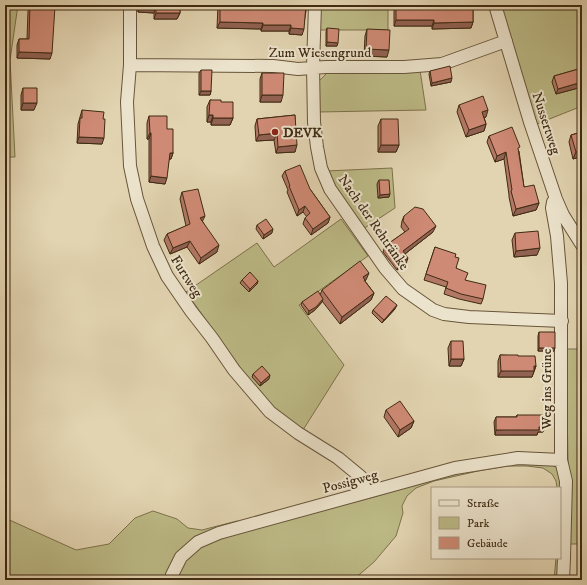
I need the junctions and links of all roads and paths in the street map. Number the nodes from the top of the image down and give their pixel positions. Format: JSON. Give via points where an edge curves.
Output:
{"nodes":[{"id":1,"x":130,"y":5,"type":"edge"},
{"id":2,"x":315,"y":5,"type":"edge"},
{"id":3,"x":495,"y":5,"type":"edge"},
{"id":4,"x":506,"y":41,"type":"junction"},
{"id":5,"x":130,"y":65,"type":"junction"},
{"id":6,"x":313,"y":67,"type":"junction"},
{"id":7,"x":556,"y":199,"type":"junction"},
{"id":8,"x":582,"y":245,"type":"edge"},
{"id":9,"x":562,"y":321,"type":"junction"},
{"id":10,"x":561,"y":460,"type":"junction"},
{"id":11,"x":366,"y":492,"type":"junction"},
{"id":12,"x":171,"y":580,"type":"edge"},
{"id":13,"x":563,"y":580,"type":"edge"}],
"edges":[{"from":1,"to":5,"type":"street","name":"Furtweg"},
{"from":2,"to":6,"type":"street","name":"Nach der Rehtränke"},
{"from":3,"to":4,"type":"street","name":"Nussertweg"},
{"from":4,"to":6,"type":"street","name":"Zum Wiesengrund","via":[[442,64],[404,67]]},
{"from":4,"to":7,"type":"street","name":"Nussertweg"},
{"from":5,"to":6,"type":"street","name":"Zum Wiesengrund","via":[[273,66],[298,69]]},
{"from":5,"to":11,"type":"street","name":"Furtweg","via":[[127,102],[130,166],[137,199],[153,246],[167,276],[234,370],[270,412],[338,458],[361,477]]},
{"from":6,"to":9,"type":"street","name":"Nach der Rehtränke","via":[[314,122],[321,168],[330,189],[385,268],[403,289],[433,310],[453,316]]},
{"from":7,"to":8,"type":"street","name":"Nussertweg"},
{"from":7,"to":9,"type":"street","name":"Weg ins Grüne","via":[[552,208],[557,236]]},
{"from":9,"to":10,"type":"street","name":"Weg ins Grüne"},
{"from":10,"to":11,"type":"street","name":"Possigweg","via":[[518,458],[455,468]]},
{"from":10,"to":13,"type":"street","name":"Weg ins Grüne","via":[[566,481]]},
{"from":11,"to":12,"type":"street","name":"Possigweg","via":[[219,533],[198,542],[181,557]]}]}
